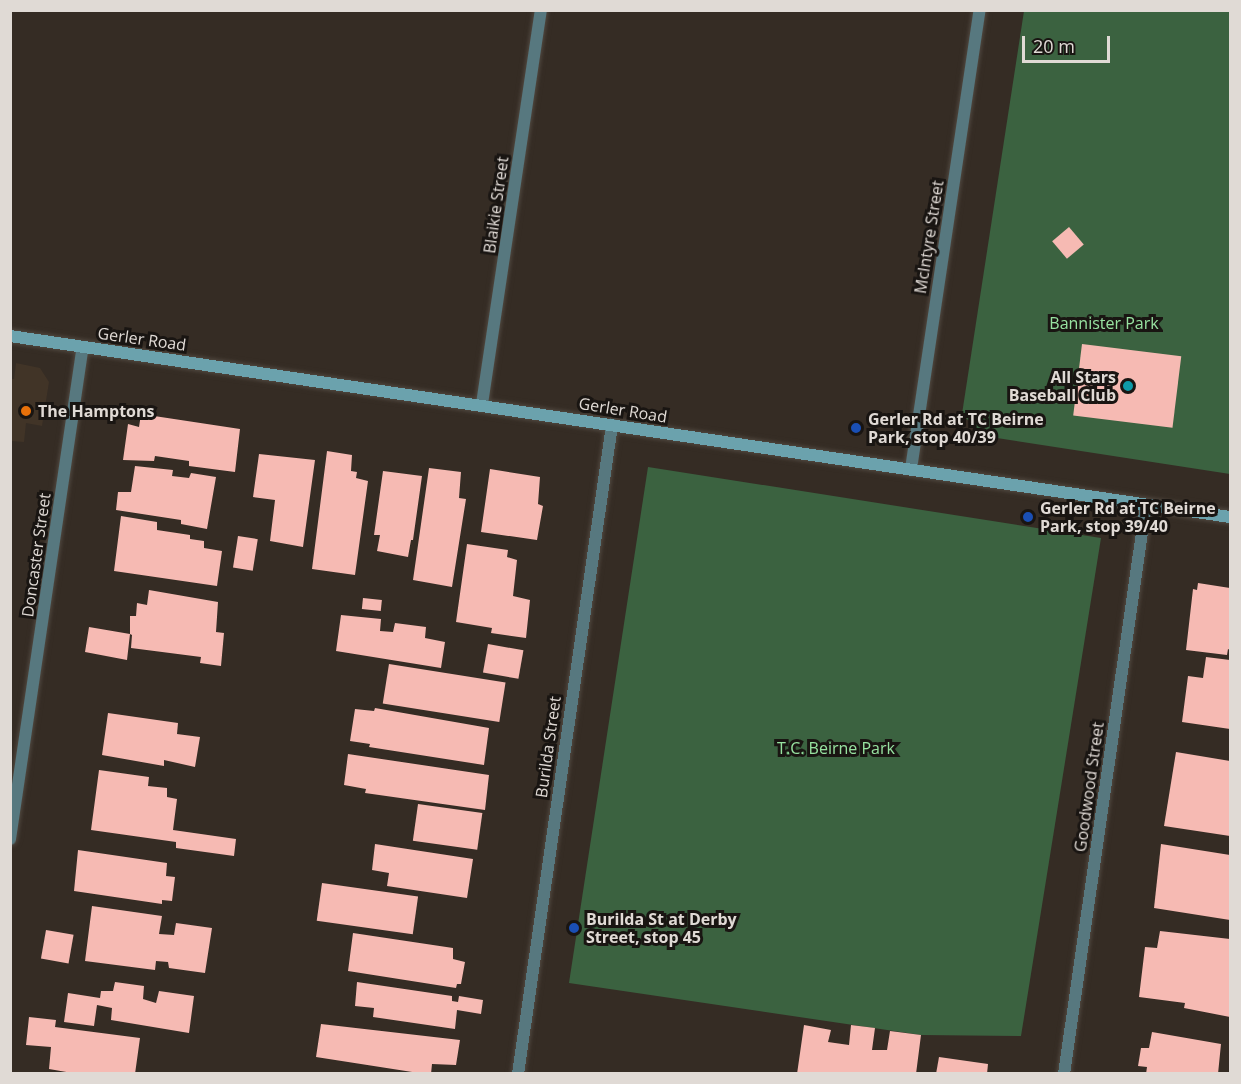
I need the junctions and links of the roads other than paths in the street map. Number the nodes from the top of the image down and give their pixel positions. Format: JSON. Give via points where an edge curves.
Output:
{"nodes":[{"id":1,"x":541,"y":10,"type":"edge"},
{"id":2,"x":980,"y":10,"type":"edge"},
{"id":3,"x":10,"y":336,"type":"edge"},
{"id":4,"x":83,"y":347,"type":"junction"},
{"id":5,"x":482,"y":404,"type":"junction"},
{"id":6,"x":612,"y":425,"type":"junction"},
{"id":7,"x":911,"y":469,"type":"junction"},
{"id":8,"x":1146,"y":505,"type":"junction"},
{"id":9,"x":1230,"y":518,"type":"edge"},
{"id":10,"x":10,"y":839,"type":"edge"},
{"id":11,"x":518,"y":1074,"type":"edge"},
{"id":12,"x":1064,"y":1074,"type":"edge"}],
"edges":[{"from":1,"to":5,"type":"street","name":"Blaikie Street"},
{"from":2,"to":7,"type":"street","name":"McIntyre Street"},
{"from":3,"to":4,"type":"street","name":"Gerler Road"},
{"from":4,"to":5,"type":"street","name":"Gerler Road"},
{"from":4,"to":10,"type":"street","name":"Doncaster Street"},
{"from":5,"to":6,"type":"street","name":"Gerler Road"},
{"from":6,"to":7,"type":"street","name":"Gerler Road"},
{"from":6,"to":11,"type":"street","name":"Burilda Street"},
{"from":7,"to":8,"type":"street","name":"Gerler Road"},
{"from":8,"to":9,"type":"street","name":"Gerler Road"},
{"from":8,"to":12,"type":"street","name":"Goodwood Street"}]}
